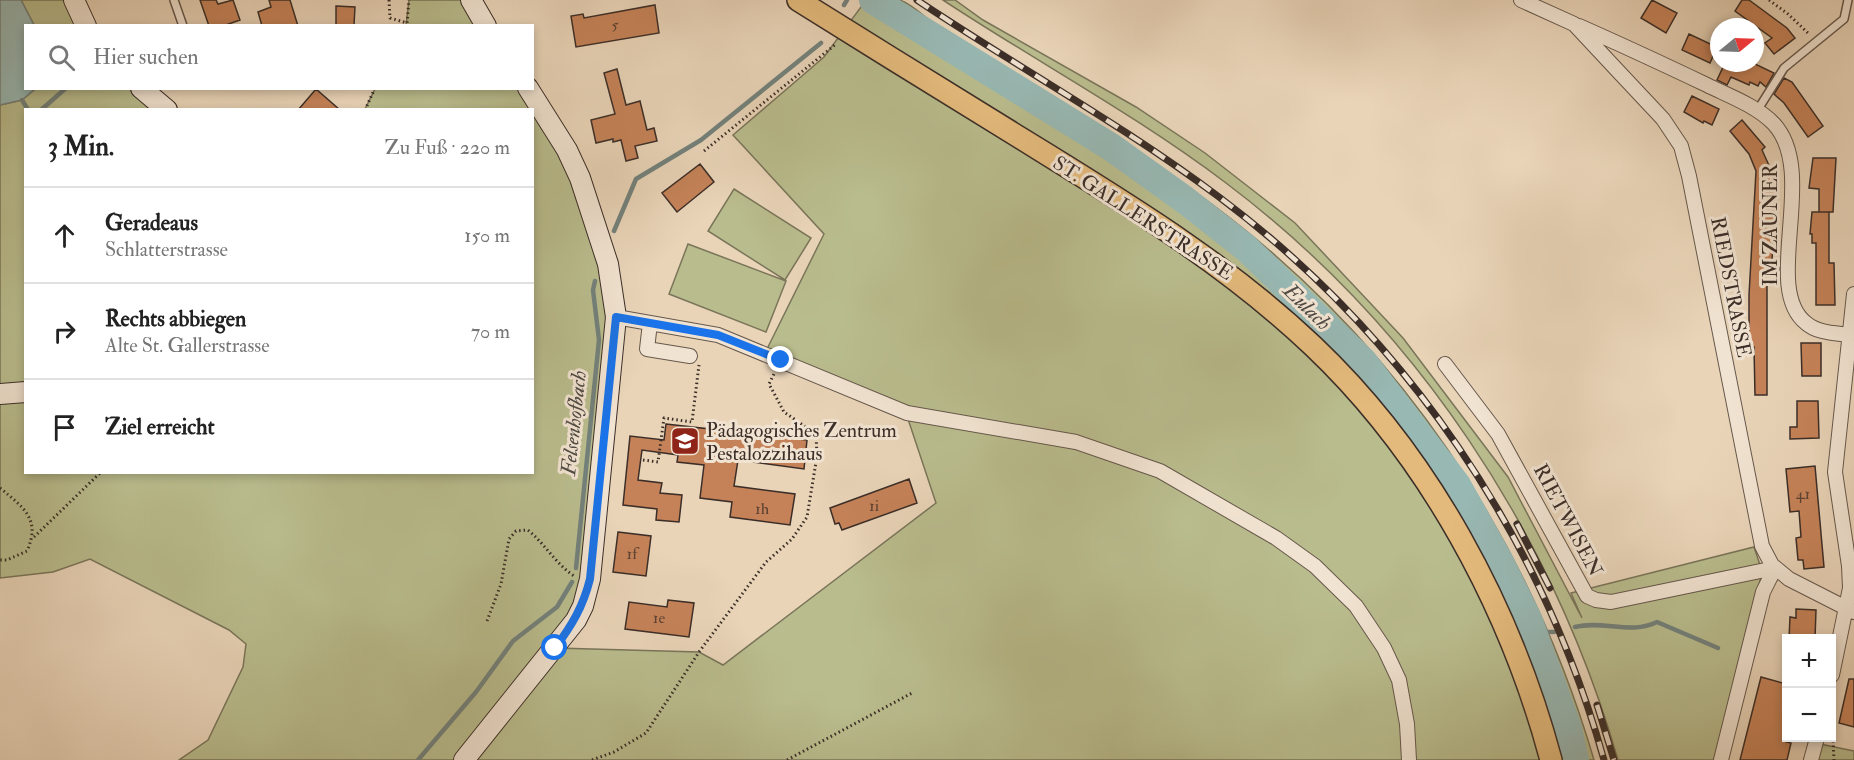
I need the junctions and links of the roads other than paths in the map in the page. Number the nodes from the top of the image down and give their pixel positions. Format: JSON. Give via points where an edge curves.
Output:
{"nodes":[{"id":1,"x":74,"y":0,"type":"edge"},
{"id":2,"x":174,"y":0,"type":"edge"},
{"id":3,"x":471,"y":0,"type":"edge"},
{"id":4,"x":798,"y":0,"type":"edge"},
{"id":5,"x":1521,"y":0,"type":"edge"},
{"id":6,"x":1848,"y":0,"type":"edge"},
{"id":7,"x":85,"y":24,"type":"edge"},
{"id":8,"x":182,"y":24,"type":"edge"},
{"id":9,"x":485,"y":24,"type":"edge"},
{"id":10,"x":1574,"y":24,"type":"junction"},
{"id":11,"x":144,"y":90,"type":"edge"},
{"id":12,"x":529,"y":90,"type":"edge"},
{"id":13,"x":165,"y":108,"type":"edge"},
{"id":14,"x":1757,"y":111,"type":"junction"},
{"id":15,"x":1854,"y":294,"type":"edge"},
{"id":16,"x":616,"y":317,"type":"junction"},
{"id":17,"x":650,"y":323,"type":"junction"},
{"id":18,"x":1849,"y":335,"type":"junction"},
{"id":19,"x":690,"y":356,"type":"dead end"},
{"id":20,"x":1445,"y":364,"type":"dead end"},
{"id":21,"x":24,"y":392,"type":"edge"},
{"id":22,"x":0,"y":394,"type":"edge"},
{"id":23,"x":1775,"y":568,"type":"junction"},
{"id":24,"x":1851,"y":610,"type":"edge"},
{"id":25,"x":1836,"y":661,"type":"edge"},
{"id":26,"x":1815,"y":742,"type":"edge"},
{"id":27,"x":464,"y":760,"type":"edge"},
{"id":28,"x":1409,"y":760,"type":"edge"},
{"id":29,"x":1551,"y":760,"type":"edge"},
{"id":30,"x":1721,"y":760,"type":"edge"},
{"id":31,"x":1811,"y":760,"type":"edge"}],
"edges":[{"from":1,"to":7,"type":"street"},
{"from":2,"to":8,"type":"lane"},
{"from":3,"to":9,"type":"street"},
{"from":4,"to":29,"type":"main road","name":"ST. GALLERSTRASSE","via":[[1201,252],[1316,348],[1398,444],[1464,544],[1503,621]]},
{"from":5,"to":10,"type":"street","name":"RIEDSTRASSE"},
{"from":6,"to":14,"type":"lane","via":[[1844,20],[1784,68]]},
{"from":10,"to":14,"type":"street","name":"IM ZAUNER"},
{"from":10,"to":23,"type":"street","name":"RIEDSTRASSE","via":[[1662,119],[1681,146],[1762,546]]},
{"from":11,"to":13,"type":"street"},
{"from":12,"to":16,"type":"street","via":[[580,178],[608,264]]},
{"from":14,"to":18,"type":"street","name":"IM ZAUNER","via":[[1773,123],[1789,152],[1790,303],[1805,323],[1816,329]]},
{"from":15,"to":18,"type":"street"},
{"from":16,"to":17,"type":"street"},
{"from":16,"to":27,"type":"street","via":[[584,606]]},
{"from":17,"to":19,"type":"street","via":[[647,349]]},
{"from":17,"to":28,"type":"street","via":[[718,335],[907,413],[1076,442],[1160,471],[1276,538],[1315,566],[1356,606],[1384,648],[1399,680]]},
{"from":18,"to":24,"type":"street","via":[[1835,472],[1850,566]]},
{"from":20,"to":23,"type":"street","name":"RIETWISEN","via":[[1498,434],[1587,596],[1611,602]]},
{"from":21,"to":22,"type":"street"},
{"from":23,"to":24,"type":"street","name":"RIEDSTRASSE"},
{"from":23,"to":30,"type":"street","via":[[1763,592]]},
{"from":24,"to":25,"type":"street"},
{"from":26,"to":31,"type":"street"}]}
